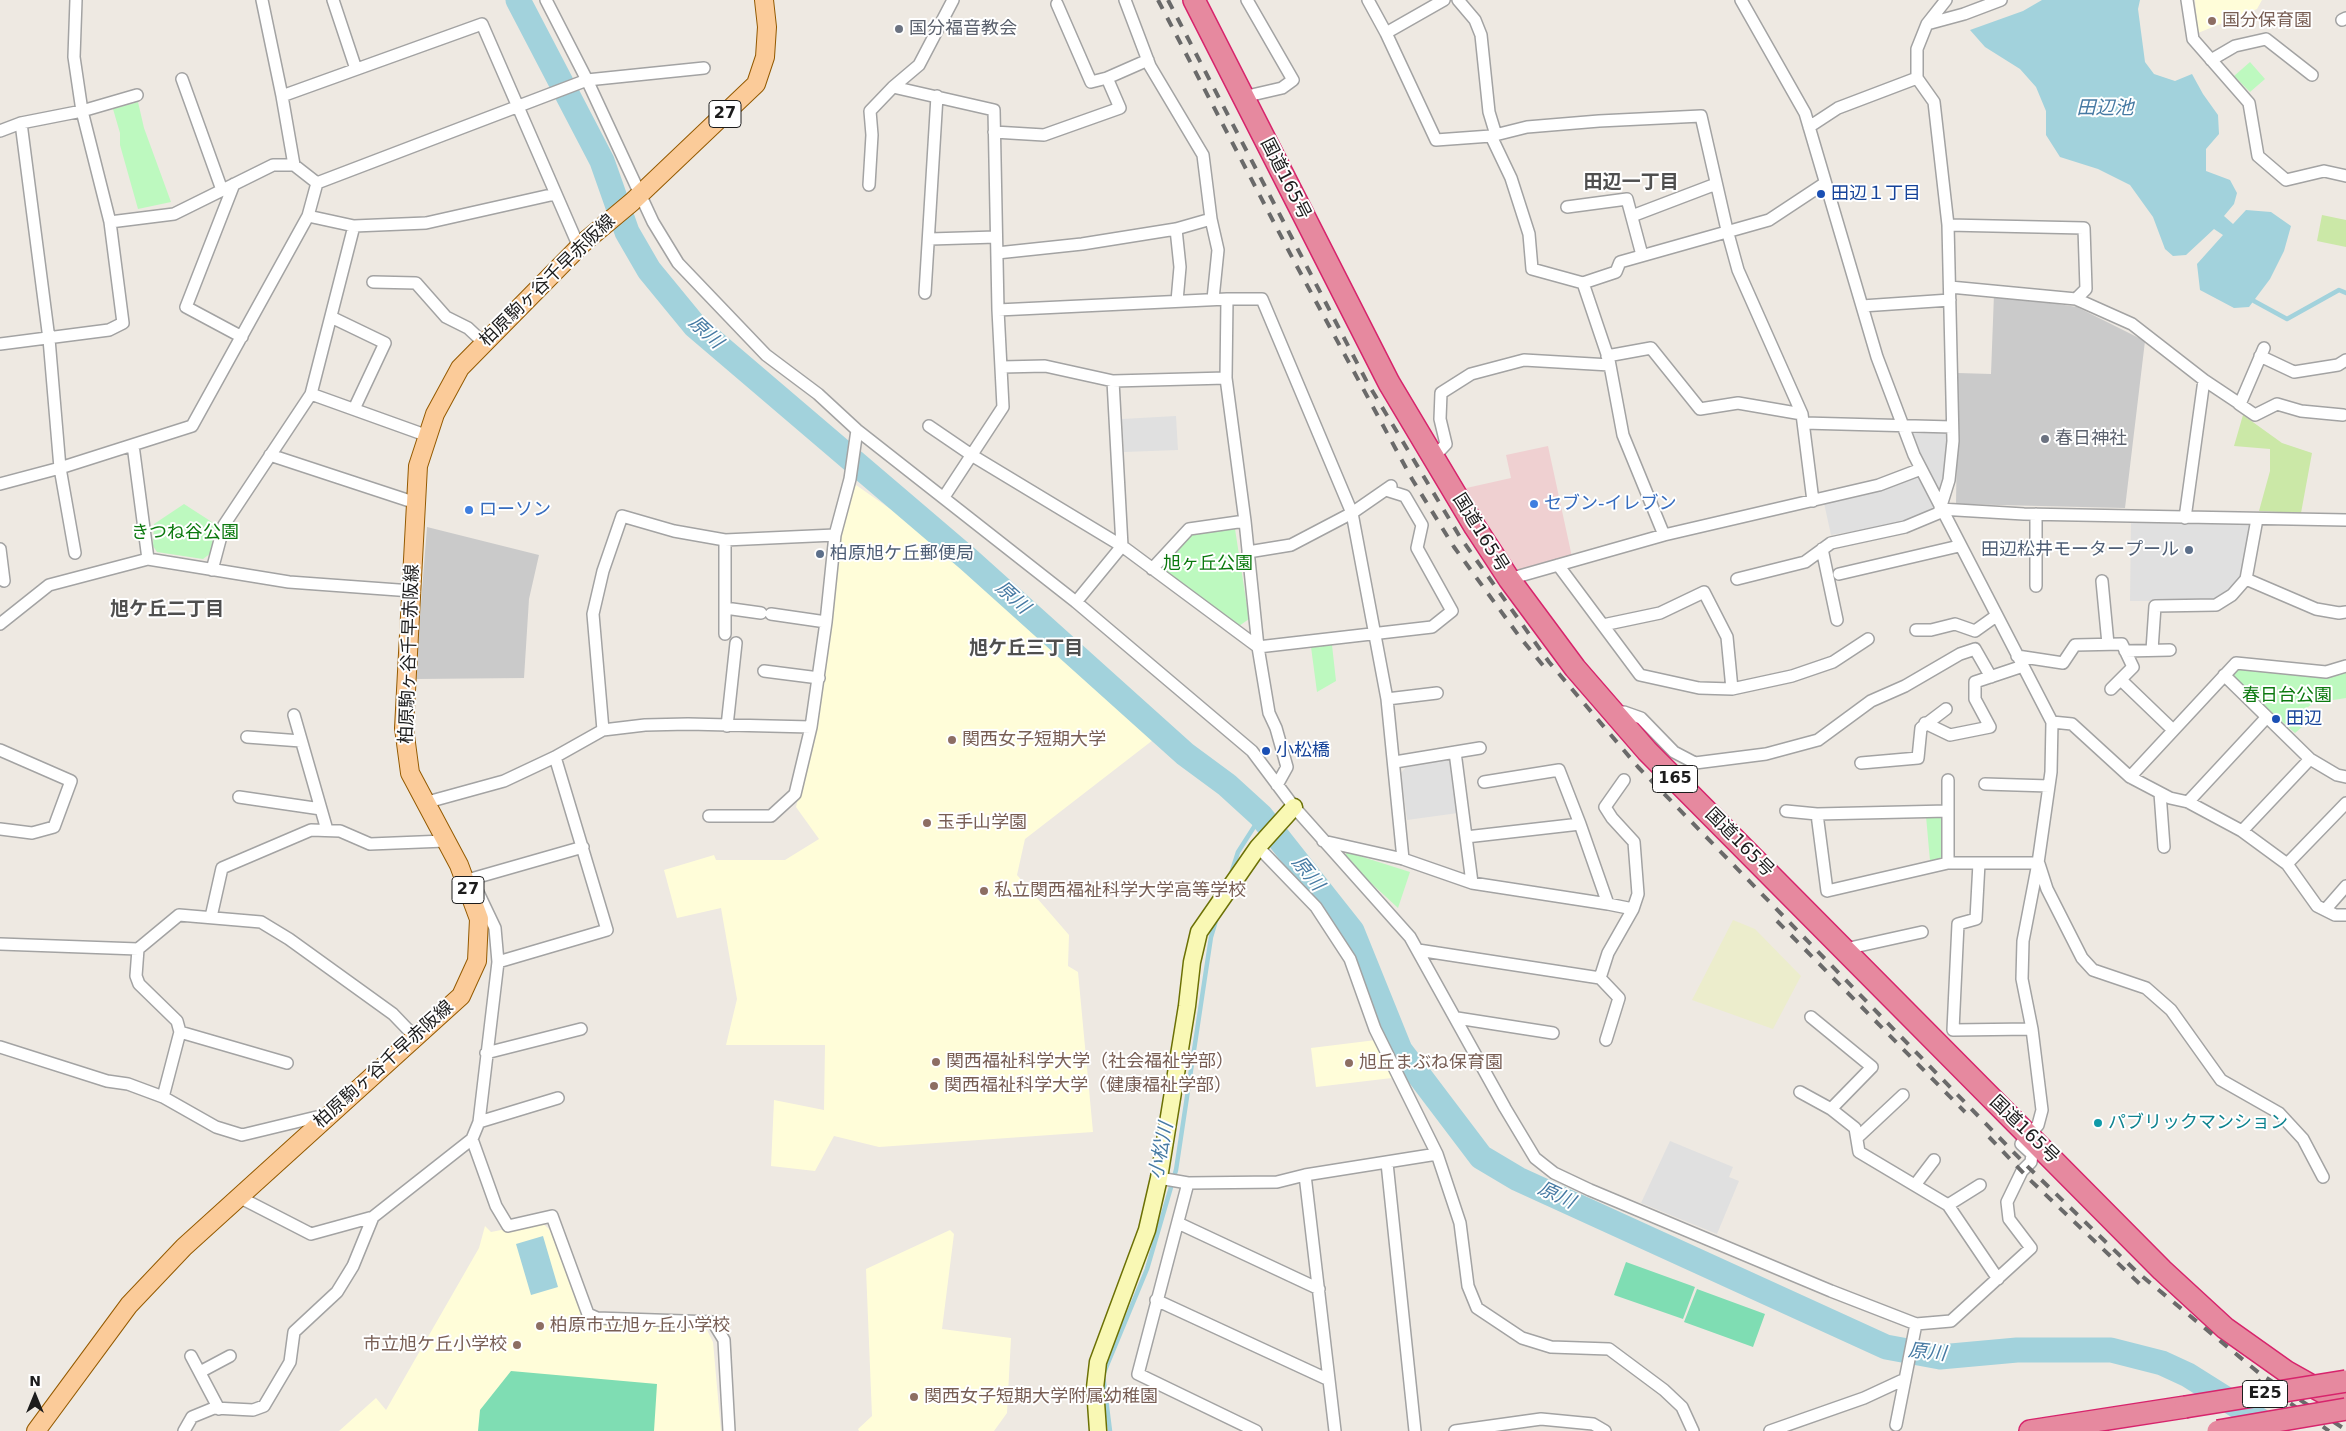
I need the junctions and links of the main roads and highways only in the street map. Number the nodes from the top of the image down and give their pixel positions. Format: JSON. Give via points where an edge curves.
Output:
{"nodes":[{"id":1,"x":764,"y":0,"type":"edge"},
{"id":2,"x":1194,"y":0,"type":"edge"},
{"id":3,"x":2346,"y":1381,"type":"edge"},
{"id":4,"x":2346,"y":1405,"type":"edge"},
{"id":5,"x":2346,"y":1409,"type":"edge"},
{"id":6,"x":36,"y":1431,"type":"edge"},
{"id":7,"x":2030,"y":1431,"type":"edge"},
{"id":8,"x":2218,"y":1431,"type":"edge"}],
"edges":[{"from":1,"to":6,"type":"main road","name":"柏原駒ヶ谷千早赤阪線","number":"27","via":[[765,57],[756,84],[636,198],[581,245],[460,368],[435,414],[418,466],[404,728],[410,773],[459,865],[479,919],[477,961],[461,996],[184,1246],[128,1305]]},
{"from":2,"to":4,"type":"highway","name":"国道165号","number":"165","via":[[1389,384],[1509,579],[1575,668],[1647,751],[2162,1270],[2226,1328],[2287,1372]]},
{"from":3,"to":7,"type":"highway","number":"E25","bridge":true},
{"from":5,"to":8,"type":"highway","number":"E25","bridge":true}]}
